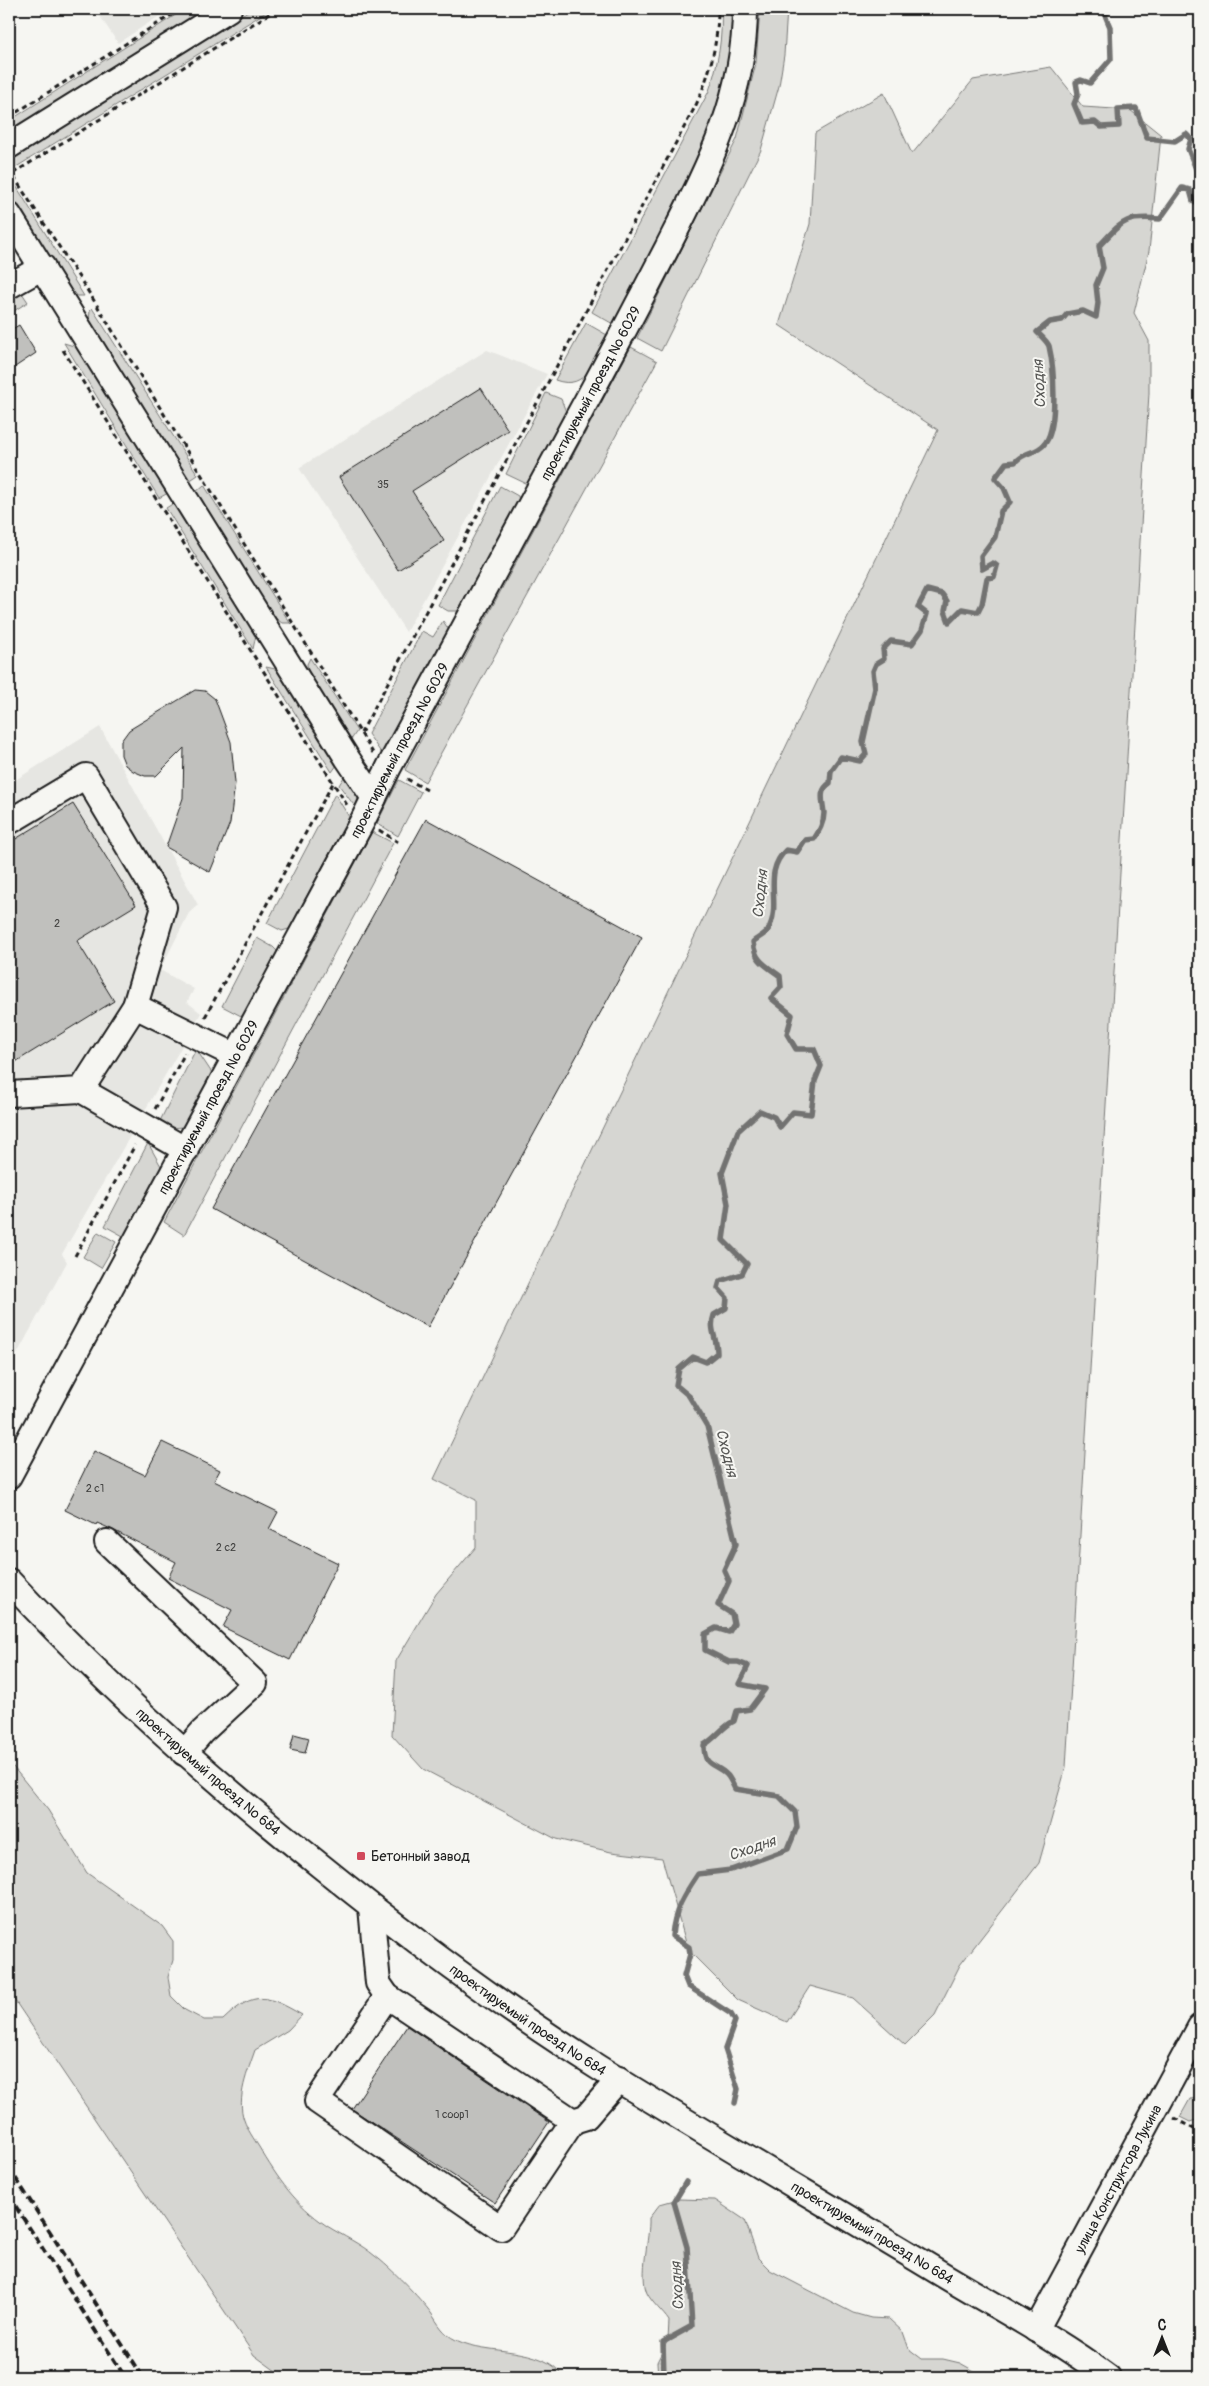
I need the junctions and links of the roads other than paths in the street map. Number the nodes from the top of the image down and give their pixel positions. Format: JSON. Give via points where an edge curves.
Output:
{"nodes":[{"id":1,"x":229,"y":9,"type":"edge"},
{"id":2,"x":746,"y":9,"type":"edge"},
{"id":3,"x":9,"y":146,"type":"edge"},
{"id":4,"x":9,"y":215,"type":"edge"},
{"id":5,"x":43,"y":267,"type":"junction"},
{"id":6,"x":9,"y":286,"type":"edge"},
{"id":7,"x":374,"y":798,"type":"junction"},
{"id":8,"x":9,"y":822,"type":"edge"},
{"id":9,"x":135,"y":1006,"type":"junction"},
{"id":10,"x":236,"y":1056,"type":"junction"},
{"id":11,"x":82,"y":1090,"type":"junction"},
{"id":12,"x":9,"y":1094,"type":"edge"},
{"id":13,"x":186,"y":1150,"type":"junction"},
{"id":14,"x":9,"y":1476,"type":"edge"},
{"id":15,"x":108,"y":1542,"type":"dead end"},
{"id":16,"x":9,"y":1581,"type":"edge"},
{"id":17,"x":184,"y":1753,"type":"junction"},
{"id":18,"x":371,"y":1907,"type":"junction"},
{"id":19,"x":387,"y":1996,"type":"junction"},
{"id":20,"x":1200,"y":2027,"type":"edge"},
{"id":21,"x":619,"y":2079,"type":"junction"},
{"id":22,"x":574,"y":2121,"type":"junction"},
{"id":23,"x":1036,"y":2330,"type":"junction"},
{"id":24,"x":1108,"y":2377,"type":"edge"}],
"edges":[{"from":1,"to":3,"type":"street"},
{"from":2,"to":7,"type":"street","name":"проектируемый проезд № 6029","via":[[742,61],[734,100],[693,196],[622,336]]},
{"from":4,"to":5,"type":"street"},
{"from":5,"to":6,"type":"street"},
{"from":5,"to":7,"type":"street"},
{"from":7,"to":10,"type":"street","name":"проектируемый проезд № 6029"},
{"from":8,"to":9,"type":"street","via":[[86,776],[164,906]]},
{"from":9,"to":10,"type":"street"},
{"from":9,"to":11,"type":"street"},
{"from":10,"to":13,"type":"street","name":"проектируемый проезд № 6029"},
{"from":11,"to":12,"type":"street"},
{"from":11,"to":13,"type":"street"},
{"from":13,"to":14,"type":"street","name":"проектируемый проезд № 6029"},
{"from":15,"to":17,"type":"street","via":[[255,1683]]},
{"from":16,"to":17,"type":"street","name":"проектируемый проезд № 684","via":[[45,1620]]},
{"from":17,"to":18,"type":"street","name":"проектируемый проезд № 684"},
{"from":18,"to":19,"type":"street","via":[[378,1982]]},
{"from":18,"to":21,"type":"street","name":"проектируемый проезд № 684","via":[[499,2003]]},
{"from":19,"to":22,"type":"street"},
{"from":19,"to":22,"type":"street","via":[[317,2102],[501,2228]]},
{"from":20,"to":23,"type":"street","name":"улица Конструктора Лукина"},
{"from":21,"to":22,"type":"street","via":[[586,2117]]},
{"from":21,"to":23,"type":"street","name":"проектируемый проезд № 684"},
{"from":23,"to":24,"type":"street","name":"проектируемый проезд № 684"}]}
